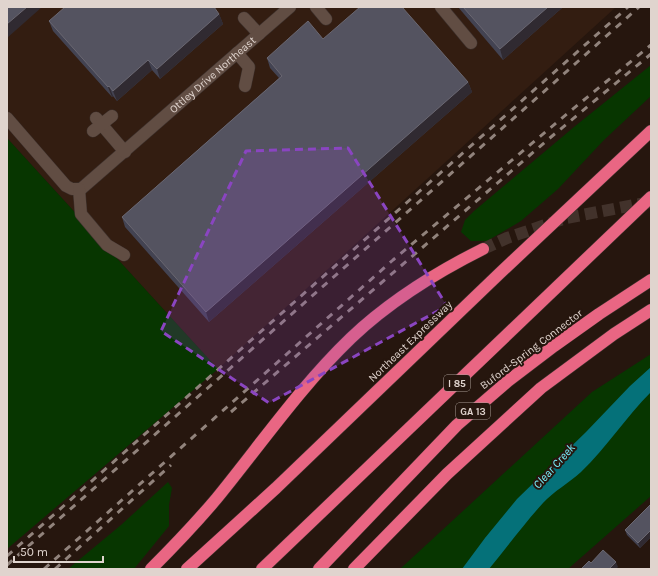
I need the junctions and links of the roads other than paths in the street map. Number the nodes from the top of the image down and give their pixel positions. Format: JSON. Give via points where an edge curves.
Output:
{"nodes":[{"id":1,"x":316,"y":7,"type":"edge"},
{"id":2,"x":441,"y":7,"type":"edge"},
{"id":3,"x":287,"y":8,"type":"edge"},
{"id":4,"x":244,"y":18,"type":"dead end"},
{"id":5,"x":326,"y":19,"type":"dead end"},
{"id":6,"x":259,"y":34,"type":"junction"},
{"id":7,"x":471,"y":43,"type":"dead end"},
{"id":8,"x":237,"y":53,"type":"junction"},
{"id":9,"x":245,"y":86,"type":"dead end"},
{"id":10,"x":112,"y":116,"type":"dead end"},
{"id":11,"x":7,"y":118,"type":"edge"},
{"id":12,"x":651,"y":130,"type":"edge"},
{"id":13,"x":125,"y":152,"type":"junction"},
{"id":14,"x":79,"y":190,"type":"junction"},
{"id":15,"x":651,"y":197,"type":"edge"},
{"id":16,"x":483,"y":248,"type":"tunnel mouth"},
{"id":17,"x":124,"y":255,"type":"dead end"},
{"id":18,"x":651,"y":280,"type":"edge"},
{"id":19,"x":651,"y":310,"type":"edge"},
{"id":20,"x":151,"y":569,"type":"edge"},
{"id":21,"x":187,"y":569,"type":"edge"},
{"id":22,"x":262,"y":569,"type":"edge"},
{"id":23,"x":319,"y":569,"type":"edge"},
{"id":24,"x":354,"y":569,"type":"edge"}],
"edges":[{"from":1,"to":5,"type":"street"},
{"from":2,"to":7,"type":"street"},
{"from":3,"to":6,"type":"street","name":"Ottley Drive Northeast"},
{"from":4,"to":6,"type":"street"},
{"from":6,"to":8,"type":"street","name":"Ottley Drive Northeast"},
{"from":8,"to":9,"type":"street","via":[[249,67]]},
{"from":8,"to":13,"type":"street","name":"Ottley Drive Northeast"},
{"from":10,"to":13,"type":"street","via":[[97,125]]},
{"from":11,"to":14,"type":"street","via":[[66,186]]},
{"from":12,"to":21,"type":"highway","name":"Northeast Expressway","via":[[276,488]]},
{"from":13,"to":14,"type":"street","name":"Ottley Drive Northeast","via":[[86,187]]},
{"from":14,"to":17,"type":"street","via":[[81,214],[107,245]]},
{"from":15,"to":22,"type":"highway","number":"I 85"},
{"from":16,"to":20,"type":"highway","via":[[452,264],[412,290],[352,337],[310,382],[215,499]]},
{"from":18,"to":23,"type":"highway","name":"Buford-Spring Connector","number":"GA 13","via":[[554,346],[457,425]]},
{"from":19,"to":24,"type":"highway","number":"GA 13","via":[[541,388],[447,474]]}]}
